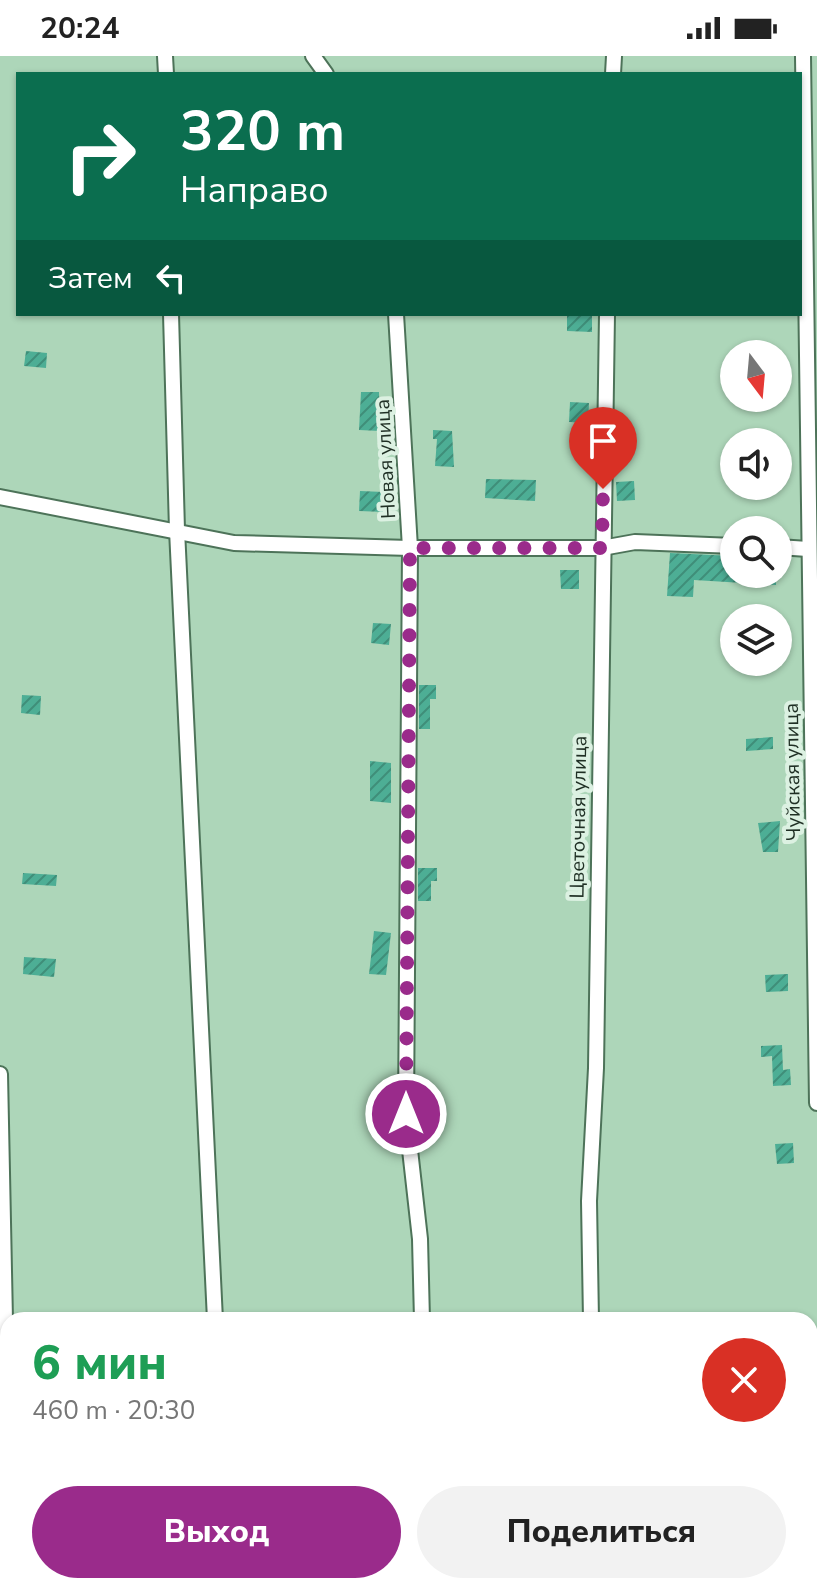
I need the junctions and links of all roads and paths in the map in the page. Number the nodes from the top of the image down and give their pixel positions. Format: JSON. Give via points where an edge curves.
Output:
{"nodes":[{"id":1,"x":803,"y":56,"type":"edge"},
{"id":2,"x":171,"y":316,"type":"edge"},
{"id":3,"x":396,"y":316,"type":"edge"},
{"id":4,"x":607,"y":316,"type":"edge"},
{"id":5,"x":0,"y":497,"type":"edge"},
{"id":6,"x":177,"y":530,"type":"junction"},
{"id":7,"x":720,"y":545,"type":"edge"},
{"id":8,"x":410,"y":548,"type":"junction"},
{"id":9,"x":602,"y":548,"type":"junction"},
{"id":10,"x":792,"y":548,"type":"edge"},
{"id":11,"x":808,"y":549,"type":"junction"},
{"id":12,"x":0,"y":1074,"type":"edge"},
{"id":13,"x":817,"y":1103,"type":"edge"},
{"id":14,"x":5,"y":1312,"type":"edge"},
{"id":15,"x":215,"y":1312,"type":"edge"},
{"id":16,"x":422,"y":1312,"type":"edge"},
{"id":17,"x":591,"y":1312,"type":"edge"}],
"edges":[{"from":1,"to":11,"type":"street","name":"Чуйская улица"},
{"from":2,"to":6,"type":"street"},
{"from":3,"to":8,"type":"street","name":"Новая улица"},
{"from":4,"to":9,"type":"street","name":"Цветочная улица"},
{"from":5,"to":6,"type":"street"},
{"from":6,"to":8,"type":"street","via":[[234,543]]},
{"from":6,"to":15,"type":"street"},
{"from":7,"to":9,"type":"street","via":[[635,542]]},
{"from":8,"to":9,"type":"street"},
{"from":8,"to":16,"type":"street","name":"Новая улица","via":[[406,1114],[420,1239]]},
{"from":9,"to":17,"type":"street","name":"Цветочная улица"},
{"from":10,"to":11,"type":"street"},
{"from":11,"to":13,"type":"street","name":"Чуйская улица"},
{"from":12,"to":14,"type":"street"}]}
